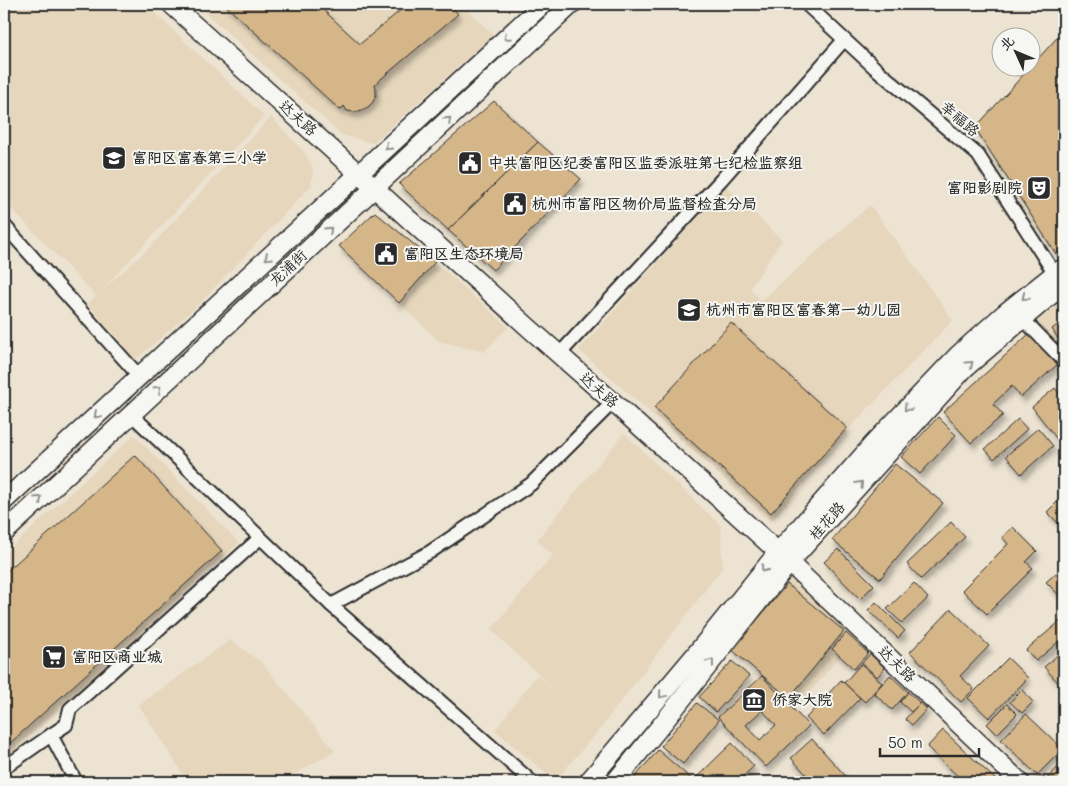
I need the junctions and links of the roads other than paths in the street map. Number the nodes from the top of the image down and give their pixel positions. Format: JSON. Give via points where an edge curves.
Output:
{"nodes":[{"id":1,"x":171,"y":4,"type":"edge"},
{"id":2,"x":184,"y":4,"type":"edge"},
{"id":3,"x":543,"y":4,"type":"edge"},
{"id":4,"x":572,"y":4,"type":"edge"},
{"id":5,"x":806,"y":4,"type":"edge"},
{"id":6,"x":844,"y":40,"type":"junction"},
{"id":7,"x":363,"y":170,"type":"junction"},
{"id":8,"x":379,"y":184,"type":"junction"},
{"id":9,"x":4,"y":225,"type":"edge"},
{"id":10,"x":1061,"y":278,"type":"edge"},
{"id":11,"x":1022,"y":319,"type":"junction"},
{"id":12,"x":565,"y":348,"type":"junction"},
{"id":13,"x":1064,"y":361,"type":"edge"},
{"id":14,"x":139,"y":376,"type":"junction"},
{"id":15,"x":613,"y":402,"type":"junction"},
{"id":16,"x":131,"y":414,"type":"junction"},
{"id":17,"x":4,"y":501,"type":"edge"},
{"id":18,"x":4,"y":533,"type":"edge"},
{"id":19,"x":260,"y":538,"type":"junction"},
{"id":20,"x":787,"y":553,"type":"junction"},
{"id":21,"x":331,"y":605,"type":"junction"},
{"id":22,"x":51,"y":735,"type":"junction"},
{"id":23,"x":4,"y":768,"type":"edge"},
{"id":24,"x":76,"y":782,"type":"edge"},
{"id":25,"x":532,"y":782,"type":"edge"},
{"id":26,"x":588,"y":782,"type":"edge"},
{"id":27,"x":614,"y":782,"type":"edge"},
{"id":28,"x":1020,"y":782,"type":"edge"},
{"id":29,"x":1032,"y":782,"type":"edge"}],
"edges":[{"from":1,"to":7,"type":"main road","name":"达夫路"},
{"from":2,"to":7,"type":"main road","name":"达夫路"},
{"from":3,"to":7,"type":"main road","name":"龙浦街","one_way":true},
{"from":8,"to":4,"type":"main road","name":"龙浦街","one_way":true},
{"from":5,"to":6,"type":"street","name":"幸福路"},
{"from":6,"to":10,"type":"street","name":"幸福路","via":[[978,155]]},
{"from":6,"to":12,"type":"street","via":[[721,180]]},
{"from":7,"to":8,"type":"main road","name":"达夫路"},
{"from":7,"to":14,"type":"main road","name":"龙浦街","one_way":true},
{"from":8,"to":12,"type":"main road","name":"达夫路"},
{"from":8,"to":15,"type":"main road","name":"达夫路","via":[[529,328]]},
{"from":16,"to":8,"type":"main road","name":"龙浦街","one_way":true},
{"from":9,"to":14,"type":"street"},
{"from":10,"to":11,"type":"main road","name":"桂花路"},
{"from":10,"to":20,"type":"main road","one_way":true,"via":[[1004,314],[958,355],[874,443]]},
{"from":11,"to":13,"type":"street"},
{"from":20,"to":11,"type":"main road","name":"桂花路","one_way":true,"via":[[965,368]]},
{"from":12,"to":20,"type":"main road","name":"达夫路"},
{"from":14,"to":17,"type":"main road","name":"龙浦街","one_way":true},
{"from":15,"to":20,"type":"main road","name":"达夫路"},
{"from":15,"to":21,"type":"street","via":[[531,484],[430,552]]},
{"from":18,"to":16,"type":"main road","name":"龙浦街","one_way":true},
{"from":16,"to":19,"type":"street"},
{"from":19,"to":21,"type":"street"},
{"from":19,"to":22,"type":"street","via":[[70,709],[66,725]]},
{"from":20,"to":26,"type":"main road","one_way":true,"via":[[695,655]]},
{"from":27,"to":20,"type":"main road","name":"桂花路","one_way":true},
{"from":20,"to":28,"type":"main road","name":"达夫路"},
{"from":20,"to":29,"type":"main road","name":"达夫路"},
{"from":21,"to":25,"type":"street"},
{"from":22,"to":23,"type":"street"},
{"from":22,"to":24,"type":"street"}]}
